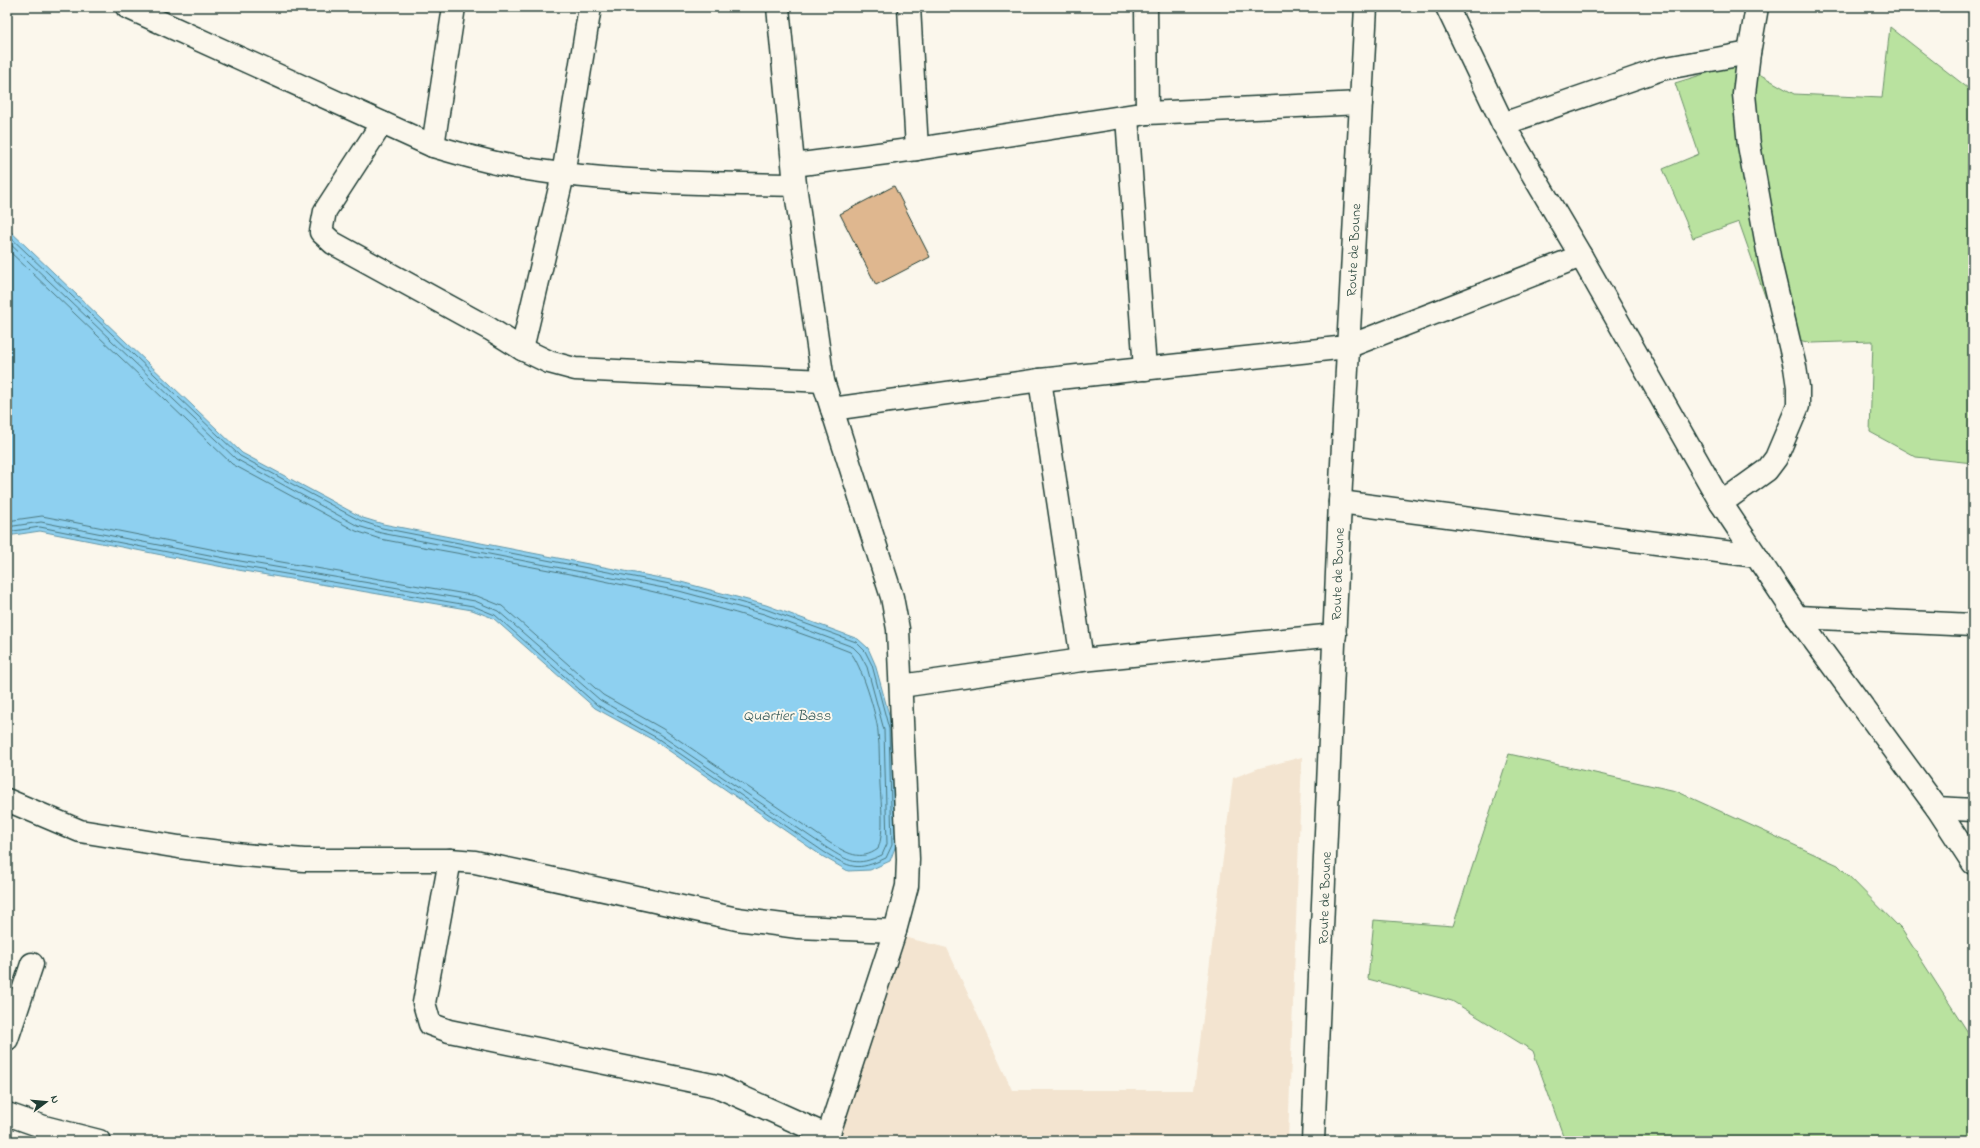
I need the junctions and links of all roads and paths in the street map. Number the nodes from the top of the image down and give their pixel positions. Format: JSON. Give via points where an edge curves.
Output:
{"nodes":[{"id":1,"x":127,"y":7,"type":"edge"},
{"id":2,"x":454,"y":7,"type":"edge"},
{"id":3,"x":590,"y":7,"type":"edge"},
{"id":4,"x":778,"y":7,"type":"edge"},
{"id":5,"x":909,"y":7,"type":"edge"},
{"id":6,"x":1146,"y":7,"type":"edge"},
{"id":7,"x":1366,"y":7,"type":"edge"},
{"id":8,"x":1447,"y":7,"type":"edge"},
{"id":9,"x":1757,"y":7,"type":"edge"},
{"id":10,"x":1749,"y":53,"type":"junction"},
{"id":11,"x":1361,"y":104,"type":"junction"},
{"id":12,"x":1137,"y":115,"type":"junction"},
{"id":13,"x":382,"y":123,"type":"junction"},
{"id":14,"x":1503,"y":124,"type":"junction"},
{"id":15,"x":433,"y":146,"type":"junction"},
{"id":16,"x":917,"y":149,"type":"junction"},
{"id":17,"x":563,"y":175,"type":"junction"},
{"id":18,"x":794,"y":175,"type":"junction"},
{"id":19,"x":1581,"y":256,"type":"junction"},
{"id":20,"x":1347,"y":347,"type":"junction"},
{"id":21,"x":522,"y":349,"type":"junction"},
{"id":22,"x":1145,"y":370,"type":"junction"},
{"id":23,"x":1040,"y":380,"type":"junction"},
{"id":24,"x":823,"y":381,"type":"junction"},
{"id":25,"x":832,"y":409,"type":"junction"},
{"id":26,"x":1340,"y":502,"type":"junction"},
{"id":27,"x":1721,"y":503,"type":"junction"},
{"id":28,"x":1756,"y":556,"type":"junction"},
{"id":29,"x":1797,"y":617,"type":"junction"},
{"id":30,"x":1973,"y":625,"type":"edge"},
{"id":31,"x":1335,"y":635,"type":"junction"},
{"id":32,"x":1082,"y":660,"type":"junction"},
{"id":33,"x":901,"y":686,"type":"junction"},
{"id":34,"x":7,"y":800,"type":"edge"},
{"id":35,"x":1937,"y":808,"type":"junction"},
{"id":36,"x":1973,"y":810,"type":"edge"},
{"id":37,"x":450,"y":860,"type":"junction"},
{"id":38,"x":1973,"y":863,"type":"edge"},
{"id":39,"x":895,"y":931,"type":"junction"},
{"id":40,"x":32,"y":964,"type":"dead end"},
{"id":41,"x":7,"y":1038,"type":"edge"},
{"id":42,"x":7,"y":1114,"type":"edge"},
{"id":43,"x":826,"y":1138,"type":"edge"},
{"id":44,"x":99,"y":1141,"type":"edge"},
{"id":45,"x":1313,"y":1141,"type":"edge"}],
"edges":[{"from":1,"to":13,"type":"street"},
{"from":2,"to":15,"type":"street"},
{"from":3,"to":17,"type":"street"},
{"from":4,"to":18,"type":"street"},
{"from":5,"to":16,"type":"street"},
{"from":6,"to":12,"type":"street"},
{"from":7,"to":11,"type":"street","name":"Route de Boune"},
{"from":8,"to":14,"type":"street"},
{"from":9,"to":10,"type":"street"},
{"from":10,"to":14,"type":"street","via":[[1661,69]]},
{"from":10,"to":27,"type":"street","via":[[1744,94],[1749,145],[1770,262],[1796,367],[1798,406],[1776,458],[1767,470]]},
{"from":11,"to":12,"type":"street"},
{"from":11,"to":20,"type":"street","name":"Route de Boune"},
{"from":12,"to":16,"type":"street"},
{"from":12,"to":22,"type":"street"},
{"from":13,"to":15,"type":"street"},
{"from":13,"to":21,"type":"street","via":[[325,211],[320,232],[334,243]]},
{"from":14,"to":19,"type":"street"},
{"from":15,"to":17,"type":"street","via":[[484,161]]},
{"from":16,"to":18,"type":"street"},
{"from":17,"to":18,"type":"street","via":[[683,183]]},
{"from":17,"to":21,"type":"street"},
{"from":18,"to":24,"type":"street"},
{"from":19,"to":20,"type":"street"},
{"from":19,"to":27,"type":"street"},
{"from":20,"to":22,"type":"street"},
{"from":20,"to":26,"type":"street","name":"Route de Boune"},
{"from":21,"to":24,"type":"street","via":[[550,362],[575,369]]},
{"from":22,"to":23,"type":"street"},
{"from":23,"to":25,"type":"street"},
{"from":23,"to":32,"type":"street"},
{"from":24,"to":25,"type":"street"},
{"from":25,"to":33,"type":"street","via":[[892,597],[898,629]]},
{"from":26,"to":28,"type":"street"},
{"from":26,"to":31,"type":"street","name":"Route de Boune"},
{"from":27,"to":28,"type":"street"},
{"from":28,"to":29,"type":"street"},
{"from":29,"to":30,"type":"street"},
{"from":29,"to":35,"type":"street"},
{"from":31,"to":32,"type":"street"},
{"from":31,"to":45,"type":"street","name":"Route de Boune"},
{"from":32,"to":33,"type":"street"},
{"from":33,"to":39,"type":"street","via":[[908,859],[907,886]]},
{"from":34,"to":37,"type":"street","via":[[80,831],[244,856],[304,860]]},
{"from":35,"to":36,"type":"street"},
{"from":35,"to":38,"type":"street"},
{"from":37,"to":39,"type":"street","via":[[475,862],[737,919],[798,927]]},
{"from":37,"to":43,"type":"street","via":[[424,1003],[430,1024],[449,1031],[717,1086]]},
{"from":39,"to":43,"type":"street"},
{"from":40,"to":41,"type":"street"},
{"from":42,"to":44,"type":"street","via":[[44,1127]]}]}
